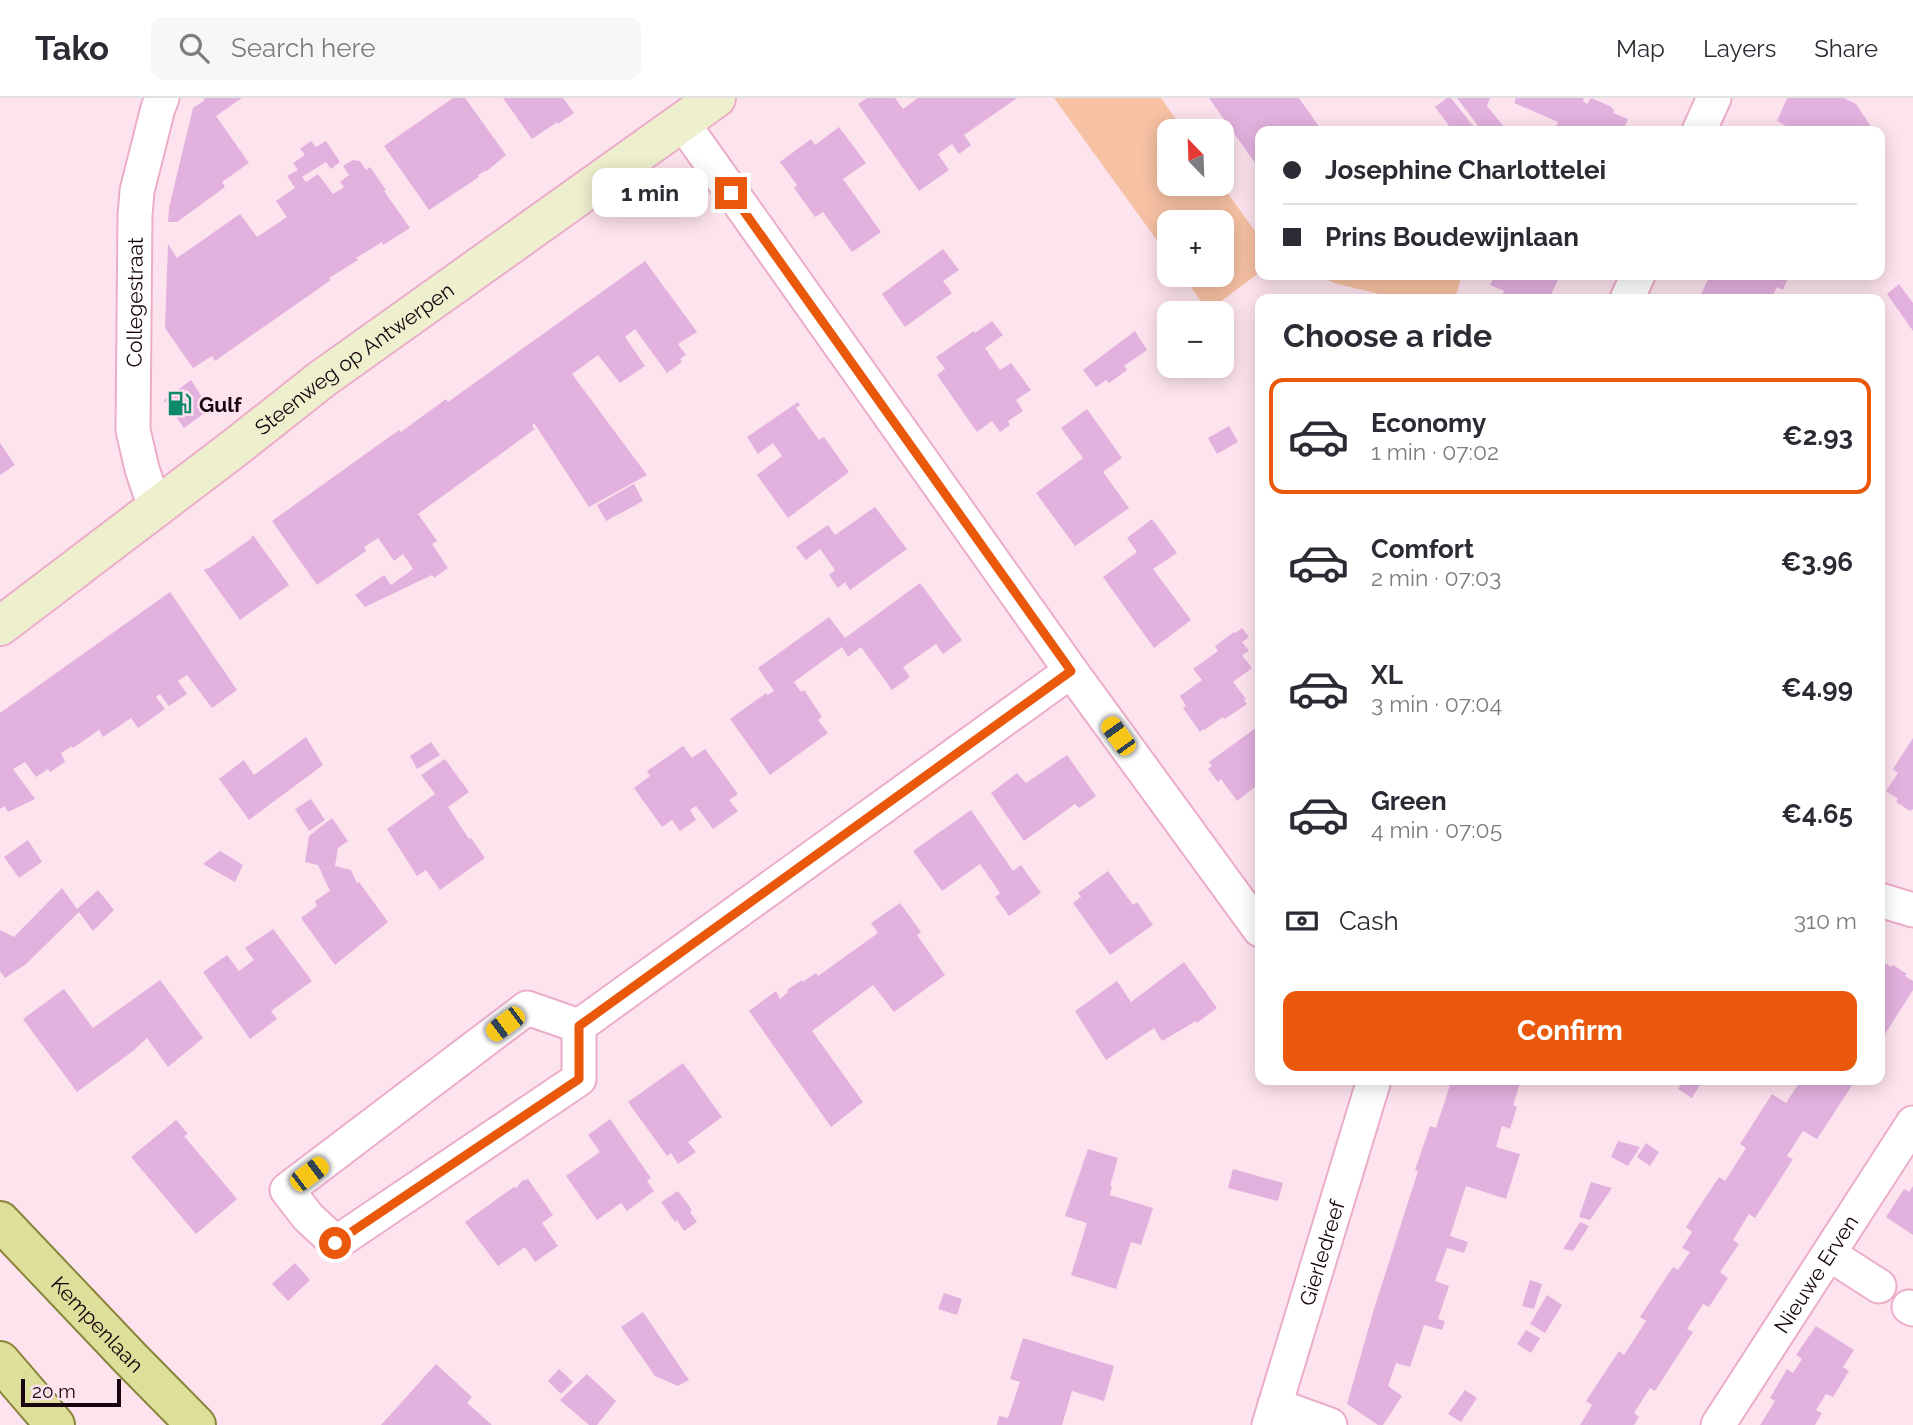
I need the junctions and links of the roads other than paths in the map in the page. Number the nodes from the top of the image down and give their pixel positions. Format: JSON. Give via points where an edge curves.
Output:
{"nodes":[{"id":1,"x":162,"y":98,"type":"edge"},
{"id":2,"x":716,"y":98,"type":"edge"},
{"id":3,"x":1714,"y":98,"type":"edge"},
{"id":4,"x":682,"y":122,"type":"junction"},
{"id":5,"x":1701,"y":126,"type":"edge"},
{"id":6,"x":155,"y":507,"type":"junction"},
{"id":7,"x":0,"y":626,"type":"edge"},
{"id":8,"x":1071,"y":671,"type":"junction"},
{"id":9,"x":1885,"y":902,"type":"edge"},
{"id":10,"x":1913,"y":910,"type":"edge"},
{"id":11,"x":1255,"y":923,"type":"edge"},
{"id":12,"x":579,"y":1026,"type":"junction"},
{"id":13,"x":1372,"y":1085,"type":"edge"},
{"id":14,"x":1913,"y":1124,"type":"edge"},
{"id":15,"x":0,"y":1221,"type":"edge"},
{"id":16,"x":1829,"y":1254,"type":"junction"},
{"id":17,"x":0,"y":1262,"type":"edge"},
{"id":18,"x":1879,"y":1286,"type":"dead end"},
{"id":19,"x":69,"y":1294,"type":"junction"},
{"id":20,"x":0,"y":1361,"type":"edge"},
{"id":21,"x":1272,"y":1415,"type":"edge"},
{"id":22,"x":55,"y":1425,"type":"edge"},
{"id":23,"x":197,"y":1425,"type":"edge"},
{"id":24,"x":1330,"y":1425,"type":"edge"},
{"id":25,"x":1718,"y":1425,"type":"edge"}],
"edges":[{"from":1,"to":6,"type":"street","name":"Collegestraat","via":[[135,215],[133,430]]},
{"from":2,"to":4,"type":"street","name":"Steenweg op Antwerpen"},
{"from":3,"to":5,"type":"street"},
{"from":4,"to":6,"type":"street","name":"Steenweg op Antwerpen","via":[[322,379]]},
{"from":4,"to":8,"type":"street"},
{"from":6,"to":7,"type":"street","name":"Steenweg op Antwerpen"},
{"from":8,"to":11,"type":"street"},
{"from":8,"to":12,"type":"street"},
{"from":9,"to":10,"type":"street"},
{"from":12,"to":12,"type":"street","via":[[527,1008],[287,1191],[335,1243],[579,1079]]},
{"from":13,"to":21,"type":"street","name":"Gierledreef"},
{"from":14,"to":16,"type":"street","name":"Nieuwe Erven"},
{"from":15,"to":19,"type":"main road","name":"Kempenlaan"},
{"from":16,"to":18,"type":"street"},
{"from":16,"to":25,"type":"street","name":"Nieuwe Erven"},
{"from":17,"to":19,"type":"main road"},
{"from":19,"to":23,"type":"main road","name":"Kempenlaan"},
{"from":20,"to":22,"type":"main road"},
{"from":21,"to":24,"type":"street"}]}
